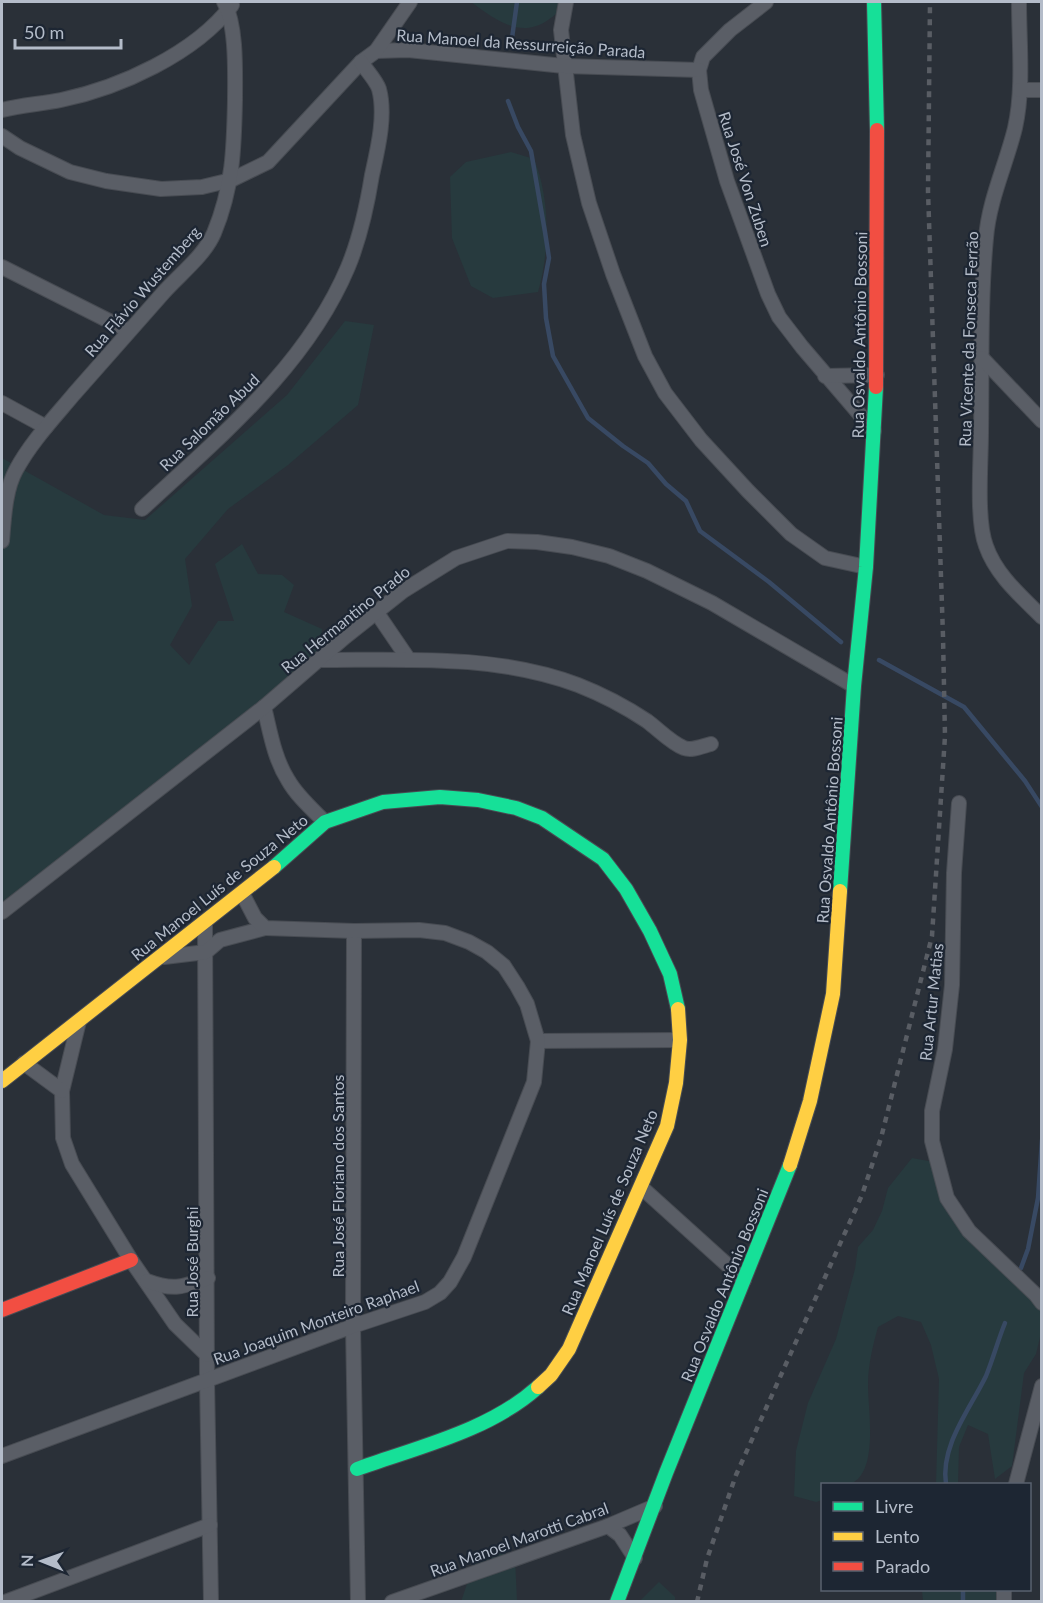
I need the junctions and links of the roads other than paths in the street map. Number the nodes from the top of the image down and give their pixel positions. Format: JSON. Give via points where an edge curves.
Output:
{"nodes":[{"id":1,"x":410,"y":2,"type":"edge"},
{"id":2,"x":566,"y":2,"type":"edge"},
{"id":3,"x":766,"y":2,"type":"edge"},
{"id":4,"x":874,"y":2,"type":"edge"},
{"id":5,"x":1018,"y":2,"type":"edge"},
{"id":6,"x":229,"y":4,"type":"edge"},
{"id":7,"x":376,"y":51,"type":"junction"},
{"id":8,"x":361,"y":62,"type":"junction"},
{"id":9,"x":564,"y":66,"type":"junction"},
{"id":10,"x":699,"y":70,"type":"junction"},
{"id":11,"x":1020,"y":90,"type":"junction"},
{"id":12,"x":1041,"y":90,"type":"edge"},
{"id":13,"x":2,"y":110,"type":"edge"},
{"id":14,"x":2,"y":136,"type":"edge"},
{"id":15,"x":231,"y":180,"type":"junction"},
{"id":16,"x":2,"y":267,"type":"edge"},
{"id":17,"x":129,"y":331,"type":"junction"},
{"id":18,"x":982,"y":358,"type":"junction"},
{"id":19,"x":877,"y":375,"type":"junction"},
{"id":20,"x":825,"y":376,"type":"junction"},
{"id":21,"x":2,"y":404,"type":"edge"},
{"id":22,"x":1041,"y":421,"type":"edge"},
{"id":23,"x":46,"y":427,"type":"junction"},
{"id":24,"x":874,"y":431,"type":"junction"},
{"id":25,"x":142,"y":509,"type":"dead end"},
{"id":26,"x":2,"y":541,"type":"edge"},
{"id":27,"x":866,"y":567,"type":"junction"},
{"id":28,"x":377,"y":613,"type":"junction"},
{"id":29,"x":1041,"y":617,"type":"edge"},
{"id":30,"x":320,"y":660,"type":"junction"},
{"id":31,"x":409,"y":660,"type":"junction"},
{"id":32,"x":854,"y":686,"type":"junction"},
{"id":33,"x":264,"y":707,"type":"junction"},
{"id":34,"x":711,"y":744,"type":"dead end"},
{"id":35,"x":959,"y":803,"type":"dead end"},
{"id":36,"x":325,"y":822,"type":"junction"},
{"id":37,"x":242,"y":893,"type":"junction"},
{"id":38,"x":2,"y":912,"type":"edge"},
{"id":39,"x":205,"y":923,"type":"junction"},
{"id":40,"x":265,"y":928,"type":"junction"},
{"id":41,"x":354,"y":932,"type":"junction"},
{"id":42,"x":207,"y":952,"type":"junction"},
{"id":43,"x":158,"y":957,"type":"junction"},
{"id":44,"x":79,"y":1021,"type":"junction"},
{"id":45,"x":680,"y":1040,"type":"junction"},
{"id":46,"x":538,"y":1041,"type":"junction"},
{"id":47,"x":24,"y":1063,"type":"junction"},
{"id":48,"x":2,"y":1081,"type":"edge"},
{"id":49,"x":62,"y":1091,"type":"junction"},
{"id":50,"x":641,"y":1187,"type":"junction"},
{"id":51,"x":131,"y":1260,"type":"junction"},
{"id":52,"x":208,"y":1278,"type":"junction"},
{"id":53,"x":744,"y":1280,"type":"junction"},
{"id":54,"x":147,"y":1281,"type":"junction"},
{"id":55,"x":1041,"y":1303,"type":"edge"},
{"id":56,"x":2,"y":1310,"type":"edge"},
{"id":57,"x":353,"y":1326,"type":"junction"},
{"id":58,"x":207,"y":1355,"type":"junction"},
{"id":59,"x":207,"y":1380,"type":"junction"},
{"id":60,"x":1041,"y":1386,"type":"edge"},
{"id":61,"x":2,"y":1456,"type":"edge"},
{"id":62,"x":357,"y":1468,"type":"junction"},
{"id":63,"x":1017,"y":1483,"type":"edge"},
{"id":64,"x":656,"y":1506,"type":"junction"},
{"id":65,"x":210,"y":1525,"type":"junction"},
{"id":66,"x":608,"y":1526,"type":"junction"},
{"id":67,"x":635,"y":1558,"type":"junction"},
{"id":68,"x":5,"y":1602,"type":"edge"},
{"id":69,"x":211,"y":1602,"type":"edge"},
{"id":70,"x":358,"y":1602,"type":"edge"},
{"id":71,"x":392,"y":1602,"type":"edge"},
{"id":72,"x":616,"y":1602,"type":"edge"}],
"edges":[{"from":1,"to":7,"type":"street"},
{"from":2,"to":9,"type":"street","via":[[561,30]]},
{"from":3,"to":10,"type":"street","via":[[703,57]]},
{"from":4,"to":19,"type":"street","name":"Rua Osvaldo Antônio Bossoni"},
{"from":5,"to":11,"type":"street","name":"Rua Vicente da Fonseca Ferrão"},
{"from":6,"to":13,"type":"street","via":[[200,37],[135,75],[94,92]]},
{"from":6,"to":15,"type":"street","name":"Rua Flávio Wustemberg","via":[[235,88]]},
{"from":7,"to":8,"type":"street"},
{"from":7,"to":9,"type":"street","name":"Rua Manoel da Ressurreição Parada","via":[[408,50]]},
{"from":8,"to":15,"type":"street","via":[[268,162]]},
{"from":8,"to":25,"type":"street","name":"Rua Salomão Abud","via":[[378,87],[381,114],[366,208],[348,267],[319,322],[260,397]]},
{"from":9,"to":10,"type":"street","name":"Rua Manoel da Ressurreição Parada"},
{"from":9,"to":27,"type":"street","via":[[573,135],[589,203],[645,356],[665,393],[701,440],[791,534],[825,558]]},
{"from":10,"to":20,"type":"street","name":"Rua José Von Zuben","via":[[727,181],[768,294],[779,317]]},
{"from":11,"to":12,"type":"street"},
{"from":11,"to":18,"type":"street","name":"Rua Vicente da Fonseca Ferrão","via":[[1015,129],[986,238]]},
{"from":14,"to":15,"type":"street","via":[[70,172],[106,181],[160,189],[202,188]]},
{"from":15,"to":17,"type":"street","name":"Rua Flávio Wustemberg","via":[[213,236]]},
{"from":16,"to":17,"type":"street"},
{"from":17,"to":23,"type":"street","name":"Rua Flávio Wustemberg"},
{"from":18,"to":22,"type":"street"},
{"from":18,"to":29,"type":"street","name":"Rua Vicente da Fonseca Ferrão","via":[[983,537],[1004,577]]},
{"from":19,"to":20,"type":"street"},
{"from":19,"to":24,"type":"street","name":"Rua Osvaldo Antônio Bossoni"},
{"from":20,"to":24,"type":"street","name":"Rua José Von Zuben"},
{"from":21,"to":23,"type":"street"},
{"from":23,"to":26,"type":"street","name":"Rua Flávio Wustemberg","via":[[15,471]]},
{"from":24,"to":27,"type":"street","name":"Rua Osvaldo Antônio Bossoni"},
{"from":27,"to":32,"type":"street","name":"Rua Osvaldo Antônio Bossoni"},
{"from":28,"to":30,"type":"street","name":"Rua Hermantino Prado"},
{"from":28,"to":31,"type":"street"},
{"from":28,"to":32,"type":"street","name":"Rua Hermantino Prado","via":[[403,591],[456,558],[507,541],[572,547],[647,571],[712,603]]},
{"from":30,"to":31,"type":"street"},
{"from":30,"to":33,"type":"street","name":"Rua Hermantino Prado"},
{"from":31,"to":34,"type":"street","via":[[501,666],[547,675],[579,685],[617,704],[683,748]]},
{"from":32,"to":53,"type":"street","name":"Rua Osvaldo Antônio Bossoni","via":[[833,994],[810,1101],[789,1167]]},
{"from":33,"to":36,"type":"street","via":[[287,779]]},
{"from":33,"to":38,"type":"street","name":"Rua Hermantino Prado"},
{"from":35,"to":55,"type":"street","name":"Rua Artur Matias","via":[[952,985],[932,1111],[932,1141],[947,1198],[969,1231]]},
{"from":36,"to":37,"type":"street","name":"Rua Manoel Luís de Souza Neto"},
{"from":36,"to":45,"type":"street","name":"Rua Manoel Luís de Souza Neto","via":[[383,802],[440,797],[478,800],[542,818],[603,860],[626,889],[670,974],[677,1000]]},
{"from":37,"to":39,"type":"street","name":"Rua Manoel Luís de Souza Neto"},
{"from":37,"to":40,"type":"street"},
{"from":39,"to":42,"type":"street","name":"Rua José Burghi"},
{"from":39,"to":43,"type":"street","name":"Rua Manoel Luís de Souza Neto"},
{"from":40,"to":41,"type":"street","name":"Rua Joaquim Monteiro Raphael"},
{"from":40,"to":42,"type":"street","name":"Rua Joaquim Monteiro Raphael","via":[[220,940]]},
{"from":41,"to":46,"type":"street","name":"Rua Joaquim Monteiro Raphael","via":[[445,933],[487,952],[504,966],[517,986]]},
{"from":41,"to":57,"type":"street","name":"Rua José Floriano dos Santos"},
{"from":42,"to":43,"type":"street"},
{"from":42,"to":52,"type":"street","name":"Rua José Burghi"},
{"from":43,"to":44,"type":"street","name":"Rua Manoel Luís de Souza Neto"},
{"from":44,"to":47,"type":"street","name":"Rua Manoel Luís de Souza Neto"},
{"from":44,"to":49,"type":"street"},
{"from":45,"to":46,"type":"street"},
{"from":45,"to":50,"type":"street","name":"Rua Manoel Luís de Souza Neto","via":[[667,1126]]},
{"from":46,"to":57,"type":"street","name":"Rua Joaquim Monteiro Raphael","via":[[534,1082],[464,1257],[450,1282],[425,1302]]},
{"from":47,"to":48,"type":"street","name":"Rua Manoel Luís de Souza Neto"},
{"from":47,"to":49,"type":"street"},
{"from":49,"to":51,"type":"street","via":[[63,1138],[72,1164]]},
{"from":50,"to":53,"type":"street"},
{"from":50,"to":62,"type":"street","name":"Rua Manoel Luís de Souza Neto","via":[[569,1349],[547,1379],[504,1413]]},
{"from":51,"to":54,"type":"street"},
{"from":51,"to":56,"type":"street"},
{"from":52,"to":54,"type":"street","via":[[181,1288]]},
{"from":52,"to":58,"type":"street","name":"Rua José Burghi"},
{"from":53,"to":64,"type":"street","name":"Rua Osvaldo Antônio Bossoni"},
{"from":54,"to":58,"type":"street","via":[[175,1324]]},
{"from":57,"to":59,"type":"street","name":"Rua Joaquim Monteiro Raphael"},
{"from":57,"to":62,"type":"street","name":"Rua José Floriano dos Santos"},
{"from":58,"to":59,"type":"street","name":"Rua José Burghi"},
{"from":59,"to":61,"type":"street","name":"Rua Joaquim Monteiro Raphael"},
{"from":59,"to":65,"type":"street","name":"Rua José Burghi"},
{"from":60,"to":63,"type":"street"},
{"from":62,"to":70,"type":"street","name":"Rua José Floriano dos Santos"},
{"from":64,"to":66,"type":"street","name":"Rua Manoel Marotti Cabral"},
{"from":64,"to":67,"type":"street","name":"Rua Osvaldo Antônio Bossoni"},
{"from":65,"to":68,"type":"street"},
{"from":65,"to":69,"type":"street","name":"Rua José Burghi"},
{"from":66,"to":67,"type":"street","via":[[620,1535]]},
{"from":66,"to":71,"type":"street","name":"Rua Manoel Marotti Cabral"},
{"from":67,"to":72,"type":"street","name":"Rua Osvaldo Antônio Bossoni"}]}
